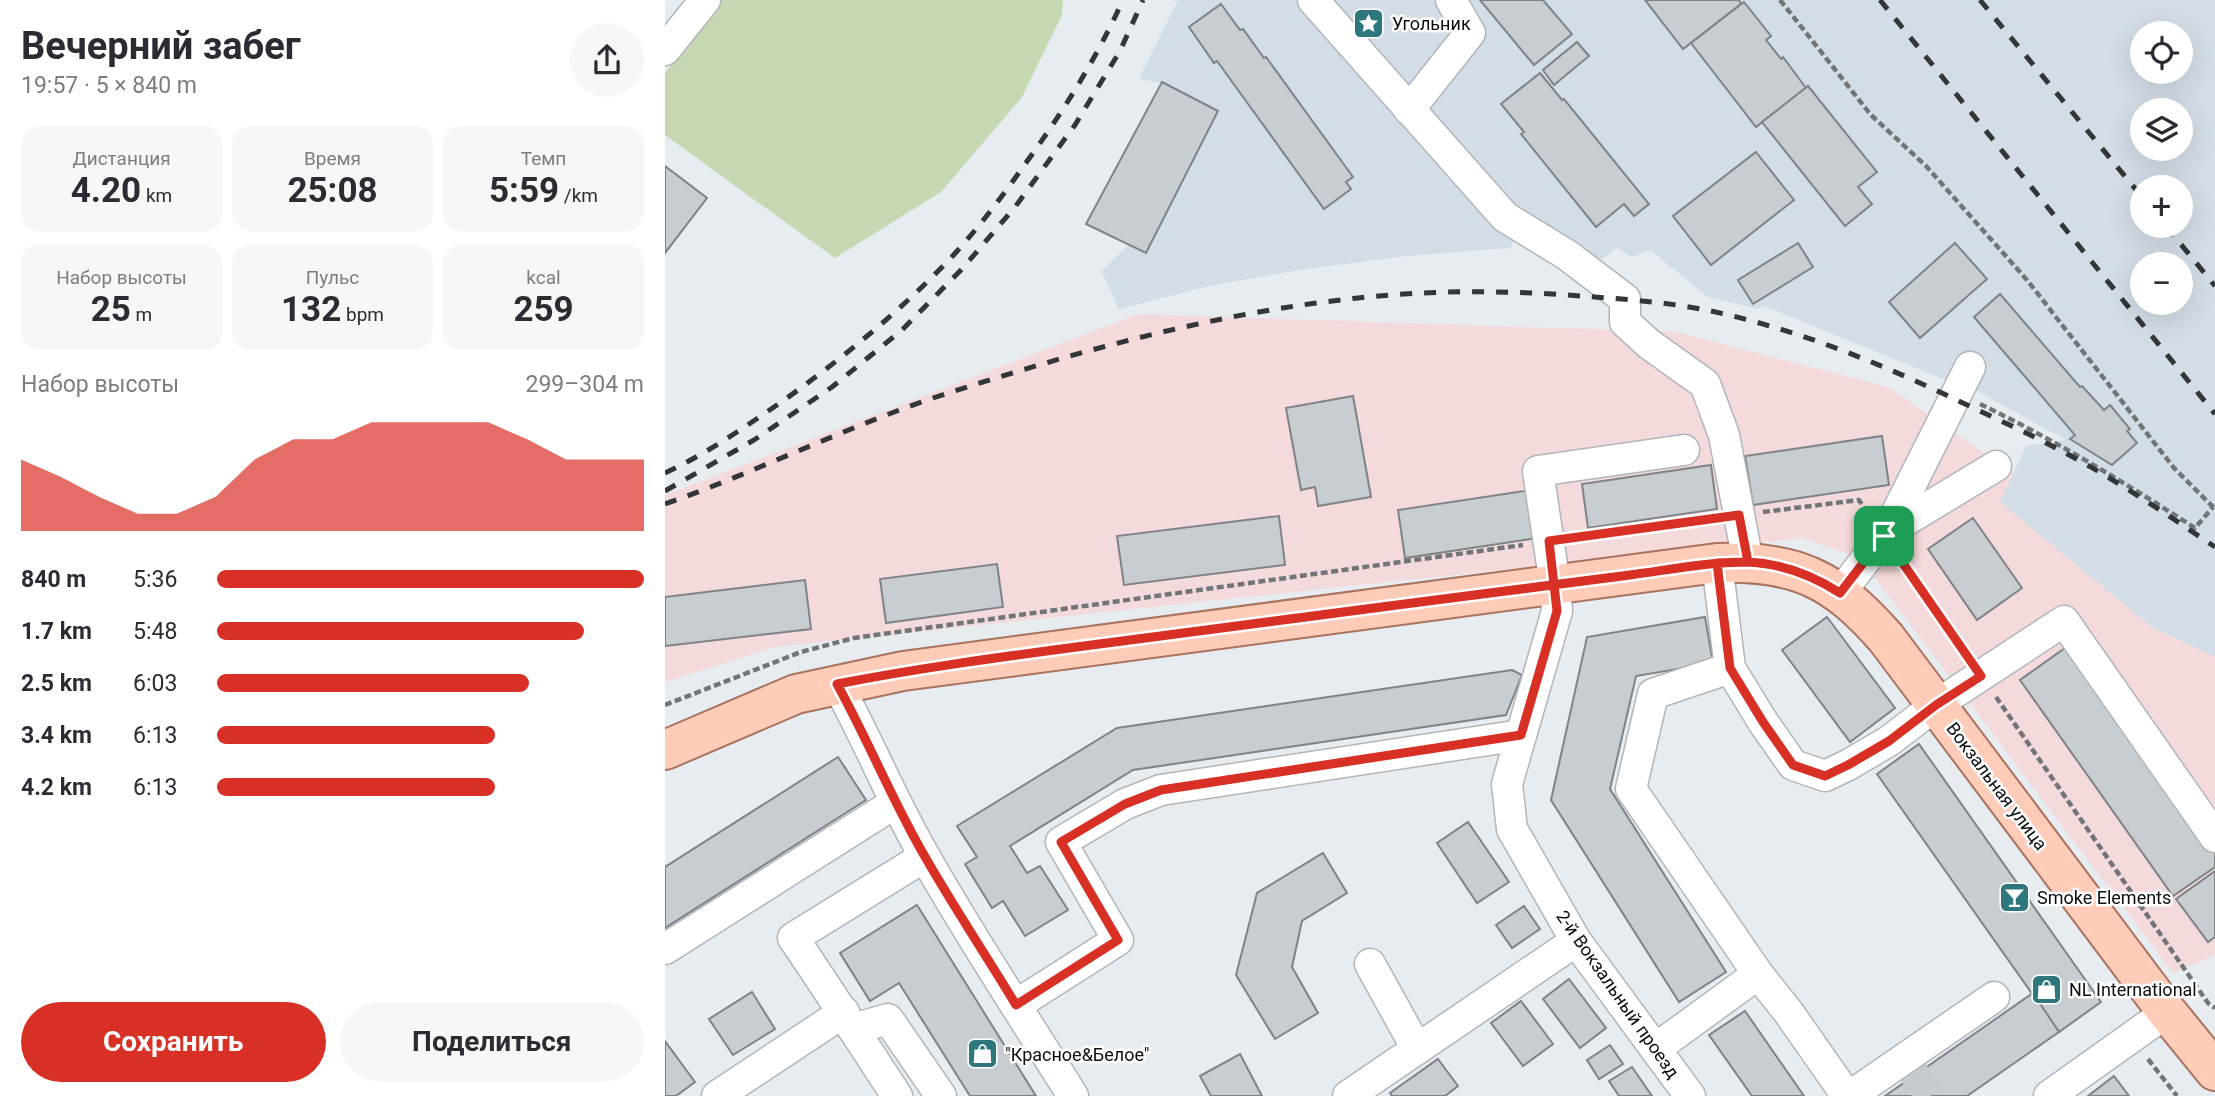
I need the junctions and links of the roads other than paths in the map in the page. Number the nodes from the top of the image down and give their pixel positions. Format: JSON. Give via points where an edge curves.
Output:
{"nodes":[{"id":1,"x":705,"y":0,"type":"edge"},
{"id":2,"x":1313,"y":0,"type":"edge"},
{"id":3,"x":1451,"y":0,"type":"edge"},
{"id":4,"x":665,"y":50,"type":"edge"},
{"id":5,"x":1409,"y":110,"type":"junction"},
{"id":6,"x":1970,"y":367,"type":"dead end"},
{"id":7,"x":1684,"y":450,"type":"dead end"},
{"id":8,"x":1996,"y":466,"type":"dead end"},
{"id":9,"x":1885,"y":534,"type":"junction"},
{"id":10,"x":1733,"y":563,"type":"junction"},
{"id":11,"x":1555,"y":584,"type":"junction"},
{"id":12,"x":1840,"y":593,"type":"junction"},
{"id":13,"x":1730,"y":668,"type":"junction"},
{"id":14,"x":837,"y":684,"type":"junction"},
{"id":15,"x":1936,"y":705,"type":"junction"},
{"id":16,"x":1521,"y":735,"type":"junction"},
{"id":17,"x":665,"y":750,"type":"edge"},
{"id":18,"x":895,"y":803,"type":"junction"},
{"id":19,"x":2215,"y":837,"type":"edge"},
{"id":20,"x":924,"y":856,"type":"junction"},
{"id":21,"x":1576,"y":941,"type":"junction"},
{"id":22,"x":665,"y":948,"type":"edge"},
{"id":23,"x":1370,"y":964,"type":"dead end"},
{"id":24,"x":1758,"y":974,"type":"junction"},
{"id":25,"x":1994,"y":997,"type":"dead end"},
{"id":26,"x":1016,"y":1005,"type":"junction"},
{"id":27,"x":2168,"y":1013,"type":"junction"},
{"id":28,"x":848,"y":1020,"type":"junction"},
{"id":29,"x":1417,"y":1049,"type":"junction"},
{"id":30,"x":1655,"y":1049,"type":"junction"},
{"id":31,"x":2214,"y":1069,"type":"edge"},
{"id":32,"x":717,"y":1096,"type":"edge"},
{"id":33,"x":897,"y":1096,"type":"edge"},
{"id":34,"x":941,"y":1096,"type":"edge"},
{"id":35,"x":1073,"y":1096,"type":"edge"},
{"id":36,"x":1347,"y":1096,"type":"edge"},
{"id":37,"x":1689,"y":1096,"type":"edge"},
{"id":38,"x":1849,"y":1096,"type":"edge"},
{"id":39,"x":2049,"y":1096,"type":"edge"}],
"edges":[{"from":1,"to":4,"type":"street"},
{"from":2,"to":5,"type":"street"},
{"from":3,"to":5,"type":"street","via":[[1470,33]]},
{"from":5,"to":10,"type":"street","via":[[1506,217],[1625,299],[1625,322],[1705,384],[1724,435],[1739,515]]},
{"from":6,"to":9,"type":"street"},
{"from":7,"to":11,"type":"street","name":"2-й Вокзальный проезд","via":[[1538,471]]},
{"from":8,"to":9,"type":"street"},
{"from":9,"to":12,"type":"street"},
{"from":10,"to":11,"type":"main road","name":"Вокзальная улица"},
{"from":10,"to":12,"type":"main road","name":"Вокзальная улица","via":[[1779,566],[1808,575]]},
{"from":10,"to":13,"type":"street"},
{"from":11,"to":14,"type":"main road","name":"Вокзальная улица","via":[[930,667]]},
{"from":11,"to":16,"type":"street","name":"2-й Вокзальный проезд","via":[[1557,611]]},
{"from":12,"to":15,"type":"main road","name":"Вокзальная улица","via":[[1886,638]]},
{"from":13,"to":15,"type":"street","via":[[1793,765],[1825,776],[1889,741]]},
{"from":13,"to":24,"type":"street","via":[[1653,694],[1631,789]]},
{"from":14,"to":17,"type":"main road","name":"Вокзальная улица","via":[[796,694]]},
{"from":14,"to":18,"type":"street"},
{"from":15,"to":19,"type":"street","via":[[2064,621]]},
{"from":15,"to":27,"type":"main road","name":"Вокзальная улица"},
{"from":16,"to":21,"type":"street","name":"2-й Вокзальный проезд","via":[[1507,784],[1512,829]]},
{"from":16,"to":26,"type":"street","via":[[1161,790],[1125,804],[1061,842],[1118,940]]},
{"from":18,"to":20,"type":"street"},
{"from":18,"to":22,"type":"street"},
{"from":20,"to":26,"type":"street"},
{"from":20,"to":28,"type":"street","via":[[793,938]]},
{"from":21,"to":29,"type":"street"},
{"from":21,"to":30,"type":"street","name":"2-й Вокзальный проезд"},
{"from":23,"to":29,"type":"street"},
{"from":24,"to":30,"type":"street"},
{"from":24,"to":38,"type":"street"},
{"from":25,"to":38,"type":"street","via":[[1908,1065]]},
{"from":26,"to":35,"type":"street"},
{"from":27,"to":31,"type":"main road","name":"Вокзальная улица"},
{"from":27,"to":39,"type":"street"},
{"from":28,"to":32,"type":"street"},
{"from":28,"to":33,"type":"street"},
{"from":28,"to":34,"type":"street","via":[[888,1019]]},
{"from":29,"to":36,"type":"street"},
{"from":30,"to":37,"type":"street","name":"2-й Вокзальный проезд"}]}
